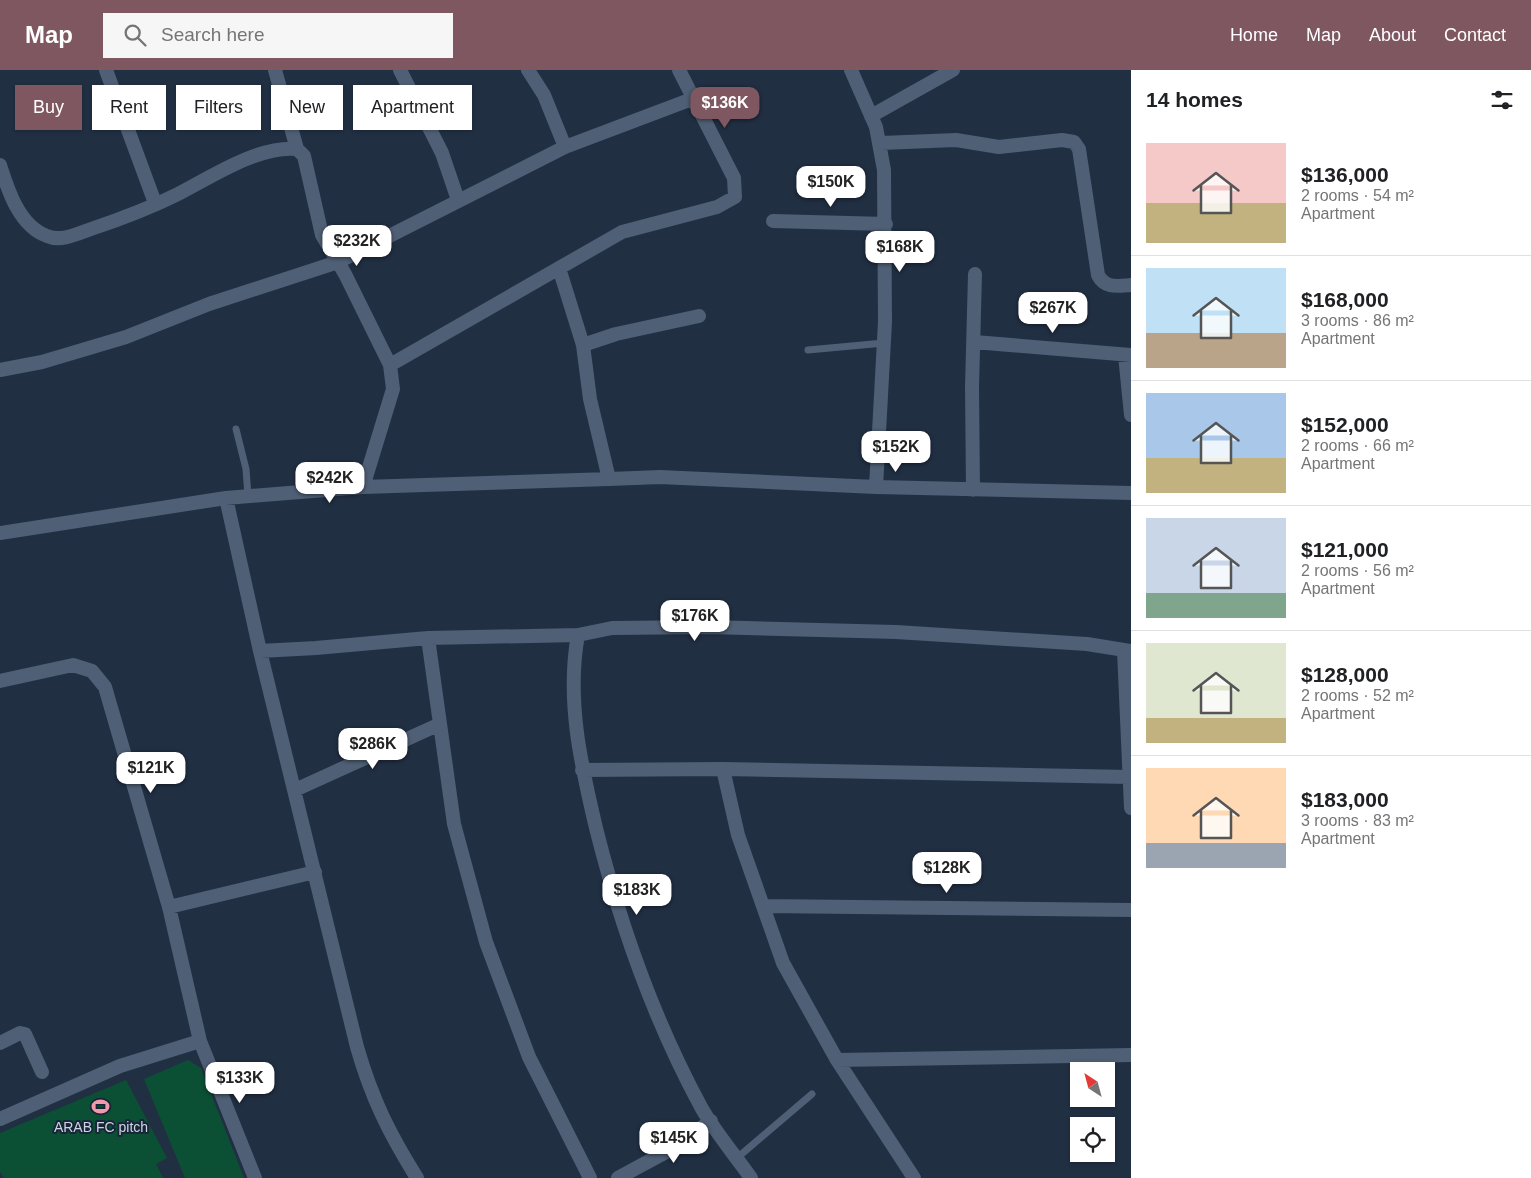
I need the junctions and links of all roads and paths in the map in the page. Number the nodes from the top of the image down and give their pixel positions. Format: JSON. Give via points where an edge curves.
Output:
{"nodes":[{"id":1,"x":106,"y":70,"type":"edge"},
{"id":2,"x":275,"y":70,"type":"edge"},
{"id":3,"x":400,"y":70,"type":"edge"},
{"id":4,"x":528,"y":70,"type":"edge"},
{"id":5,"x":679,"y":70,"type":"edge"},
{"id":6,"x":851,"y":70,"type":"edge"},
{"id":7,"x":953,"y":70,"type":"edge"},
{"id":8,"x":692,"y":99,"type":"junction"},
{"id":9,"x":871,"y":116,"type":"junction"},
{"id":10,"x":880,"y":143,"type":"junction"},
{"id":11,"x":565,"y":147,"type":"junction"},
{"id":12,"x":297,"y":149,"type":"junction"},
{"id":13,"x":0,"y":165,"type":"edge"},
{"id":14,"x":458,"y":200,"type":"junction"},
{"id":15,"x":155,"y":204,"type":"junction"},
{"id":16,"x":773,"y":221,"type":"dead end"},
{"id":17,"x":886,"y":224,"type":"junction"},
{"id":18,"x":338,"y":262,"type":"junction"},
{"id":19,"x":559,"y":268,"type":"junction"},
{"id":20,"x":975,"y":274,"type":"dead end"},
{"id":21,"x":1131,"y":285,"type":"edge"},
{"id":22,"x":699,"y":316,"type":"dead end"},
{"id":23,"x":974,"y":342,"type":"junction"},
{"id":24,"x":884,"y":343,"type":"junction"},
{"id":25,"x":583,"y":345,"type":"junction"},
{"id":26,"x":808,"y":350,"type":"dead end"},
{"id":27,"x":1128,"y":355,"type":"edge"},
{"id":28,"x":390,"y":365,"type":"junction"},
{"id":29,"x":0,"y":370,"type":"edge"},
{"id":30,"x":1131,"y":415,"type":"edge"},
{"id":31,"x":236,"y":429,"type":"dead end"},
{"id":32,"x":609,"y":478,"type":"junction"},
{"id":33,"x":363,"y":487,"type":"junction"},
{"id":34,"x":876,"y":487,"type":"junction"},
{"id":35,"x":973,"y":490,"type":"junction"},
{"id":36,"x":1131,"y":493,"type":"edge"},
{"id":37,"x":248,"y":496,"type":"junction"},
{"id":38,"x":226,"y":498,"type":"junction"},
{"id":39,"x":0,"y":533,"type":"edge"},
{"id":40,"x":578,"y":635,"type":"junction"},
{"id":41,"x":428,"y":638,"type":"junction"},
{"id":42,"x":260,"y":651,"type":"junction"},
{"id":43,"x":1128,"y":651,"type":"edge"},
{"id":44,"x":0,"y":681,"type":"edge"},
{"id":45,"x":440,"y":724,"type":"junction"},
{"id":46,"x":723,"y":769,"type":"junction"},
{"id":47,"x":582,"y":770,"type":"junction"},
{"id":48,"x":1129,"y":777,"type":"junction"},
{"id":49,"x":295,"y":790,"type":"junction"},
{"id":50,"x":1131,"y":808,"type":"edge"},
{"id":51,"x":315,"y":872,"type":"junction"},
{"id":52,"x":763,"y":906,"type":"junction"},
{"id":53,"x":169,"y":907,"type":"junction"},
{"id":54,"x":1131,"y":910,"type":"edge"},
{"id":55,"x":200,"y":1041,"type":"junction"},
{"id":56,"x":0,"y":1043,"type":"edge"},
{"id":57,"x":1131,"y":1055,"type":"edge"},
{"id":58,"x":837,"y":1060,"type":"junction"},
{"id":59,"x":42,"y":1072,"type":"dead end"},
{"id":60,"x":812,"y":1094,"type":"dead end"},
{"id":61,"x":0,"y":1120,"type":"edge"},
{"id":62,"x":711,"y":1121,"type":"junction"},
{"id":63,"x":737,"y":1158,"type":"junction"},
{"id":64,"x":255,"y":1178,"type":"edge"},
{"id":65,"x":417,"y":1178,"type":"edge"},
{"id":66,"x":590,"y":1178,"type":"edge"},
{"id":67,"x":618,"y":1178,"type":"edge"},
{"id":68,"x":751,"y":1178,"type":"edge"},
{"id":69,"x":914,"y":1178,"type":"edge"}],
"edges":[{"from":1,"to":15,"type":"street"},
{"from":2,"to":12,"type":"street"},
{"from":3,"to":14,"type":"street","via":[[442,152]]},
{"from":4,"to":11,"type":"street","via":[[544,94]]},
{"from":5,"to":8,"type":"street"},
{"from":6,"to":9,"type":"street"},
{"from":7,"to":9,"type":"street"},
{"from":8,"to":11,"type":"street"},
{"from":8,"to":19,"type":"street","via":[[734,178],[735,197],[717,207],[622,232]]},
{"from":9,"to":10,"type":"street"},
{"from":10,"to":17,"type":"street"},
{"from":10,"to":21,"type":"street","via":[[956,140],[1000,147],[1062,140],[1074,142],[1079,149],[1098,275],[1111,286]]},
{"from":11,"to":14,"type":"street"},
{"from":12,"to":15,"type":"street","via":[[287,148],[250,158],[213,173]]},
{"from":12,"to":18,"type":"street","via":[[304,156],[322,235]]},
{"from":13,"to":15,"type":"street","via":[[15,204],[29,224],[47,236],[66,238],[138,214]]},
{"from":14,"to":18,"type":"street"},
{"from":16,"to":17,"type":"street"},
{"from":17,"to":24,"type":"street"},
{"from":18,"to":28,"type":"street"},
{"from":18,"to":29,"type":"street","via":[[209,304],[126,337],[42,362]]},
{"from":19,"to":25,"type":"street"},
{"from":19,"to":28,"type":"street"},
{"from":20,"to":23,"type":"street"},
{"from":22,"to":25,"type":"street","via":[[616,334]]},
{"from":23,"to":27,"type":"street"},
{"from":23,"to":35,"type":"street"},
{"from":24,"to":26,"type":"lane"},
{"from":24,"to":34,"type":"street"},
{"from":25,"to":32,"type":"street","via":[[590,399]]},
{"from":27,"to":30,"type":"street"},
{"from":28,"to":33,"type":"street","via":[[393,388]]},
{"from":31,"to":37,"type":"lane","via":[[246,469]]},
{"from":32,"to":33,"type":"street"},
{"from":32,"to":34,"type":"street","via":[[660,477]]},
{"from":33,"to":37,"type":"street"},
{"from":34,"to":35,"type":"street"},
{"from":35,"to":36,"type":"street"},
{"from":37,"to":38,"type":"street"},
{"from":38,"to":39,"type":"street"},
{"from":38,"to":42,"type":"street"},
{"from":40,"to":41,"type":"street"},
{"from":40,"to":43,"type":"street","via":[[612,628],[709,627],[896,632],[1087,644]]},
{"from":40,"to":47,"type":"street","via":[[573,664],[573,694]]},
{"from":41,"to":42,"type":"street"},
{"from":41,"to":45,"type":"street"},
{"from":42,"to":49,"type":"street"},
{"from":43,"to":48,"type":"street"},
{"from":44,"to":53,"type":"street","via":[[74,665],[92,671],[105,687]]},
{"from":45,"to":49,"type":"street"},
{"from":45,"to":66,"type":"street","via":[[454,824],[486,942],[529,1057]]},
{"from":46,"to":47,"type":"street"},
{"from":46,"to":48,"type":"street"},
{"from":46,"to":52,"type":"street","via":[[738,835]]},
{"from":47,"to":62,"type":"street","via":[[610,885],[654,1006]]},
{"from":48,"to":50,"type":"street"},
{"from":49,"to":51,"type":"street"},
{"from":51,"to":53,"type":"street"},
{"from":51,"to":65,"type":"street","via":[[369,1089]]},
{"from":52,"to":54,"type":"street"},
{"from":52,"to":58,"type":"street","via":[[783,963]]},
{"from":53,"to":55,"type":"street"},
{"from":55,"to":61,"type":"street","via":[[120,1066]]},
{"from":55,"to":64,"type":"street"},
{"from":56,"to":59,"type":"street","via":[[20,1033],[25,1034]]},
{"from":57,"to":58,"type":"street"},
{"from":58,"to":69,"type":"street"},
{"from":60,"to":63,"type":"lane"},
{"from":62,"to":63,"type":"street"},
{"from":62,"to":67,"type":"street","via":[[666,1152]]},
{"from":63,"to":68,"type":"street"}]}
